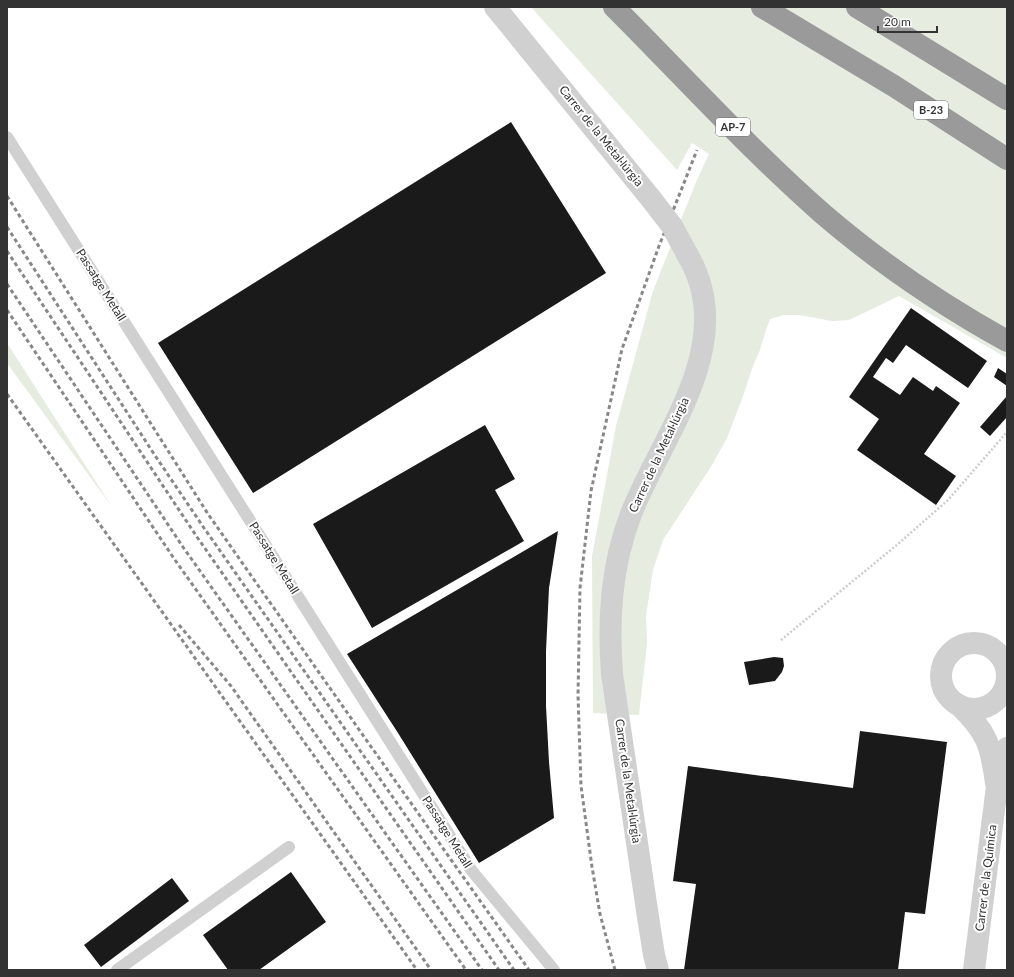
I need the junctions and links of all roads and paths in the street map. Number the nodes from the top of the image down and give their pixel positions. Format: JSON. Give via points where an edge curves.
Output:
{"nodes":[{"id":1,"x":494,"y":7,"type":"edge"},
{"id":2,"x":614,"y":7,"type":"edge"},
{"id":3,"x":762,"y":7,"type":"edge"},
{"id":4,"x":857,"y":7,"type":"edge"},
{"id":5,"x":1007,"y":99,"type":"edge"},
{"id":6,"x":7,"y":137,"type":"edge"},
{"id":7,"x":1007,"y":159,"type":"edge"},
{"id":8,"x":1007,"y":341,"type":"edge"},
{"id":9,"x":1007,"y":432,"type":"edge"},
{"id":10,"x":781,"y":640,"type":"dead end"},
{"id":11,"x":1007,"y":682,"type":"edge"},
{"id":12,"x":1007,"y":691,"type":"edge"},
{"id":13,"x":958,"y":705,"type":"junction"},
{"id":14,"x":1007,"y":748,"type":"edge"},
{"id":15,"x":997,"y":786,"type":"junction"},
{"id":16,"x":289,"y":847,"type":"dead end"},
{"id":17,"x":117,"y":970,"type":"edge"},
{"id":18,"x":554,"y":970,"type":"edge"},
{"id":19,"x":658,"y":970,"type":"edge"},
{"id":20,"x":974,"y":970,"type":"edge"}],
"edges":[{"from":1,"to":19,"type":"street","name":"Carrer de la Metal·lúrgia","bridge":true,"via":[[672,226],[688,254],[701,288],[704,327],[701,353],[692,384],[641,490],[627,526],[617,559],[610,615],[612,674]]},
{"from":2,"to":8,"type":"highway","number":"AP-7","via":[[780,174],[824,214],[895,271],[934,298]]},
{"from":3,"to":7,"type":"highway","number":"B-23","via":[[894,86]]},
{"from":4,"to":5,"type":"highway"},
{"from":6,"to":18,"type":"lane","name":"Passatge Metall","via":[[472,871]]},
{"from":9,"to":10,"type":"path","via":[[948,500]]},
{"from":11,"to":12,"type":"street"},
{"from":11,"to":13,"type":"street","via":[[997,700],[988,706],[979,709]]},
{"from":11,"to":13,"type":"street","via":[[1003,660],[987,645],[965,644],[954,649],[942,667],[941,678],[950,699]]},
{"from":13,"to":15,"type":"street","name":"Carrer de la Química","via":[[972,718],[989,745]]},
{"from":14,"to":15,"type":"street","name":"Carrer de la Química"},
{"from":15,"to":20,"type":"street","name":"Carrer de la Química"},
{"from":16,"to":17,"type":"lane"}]}
